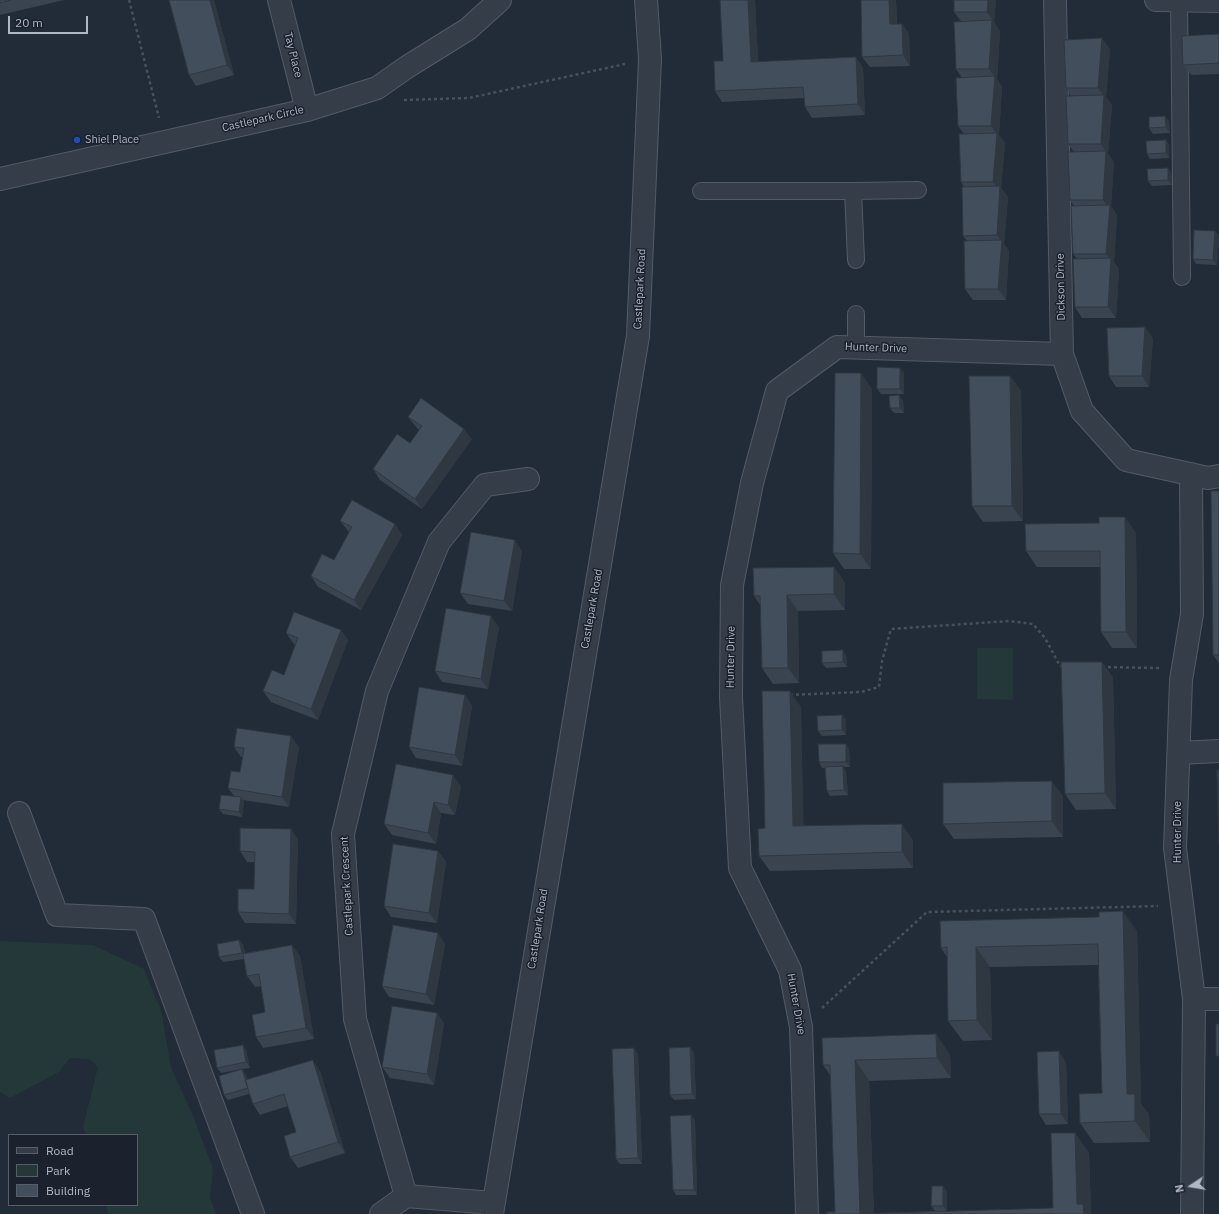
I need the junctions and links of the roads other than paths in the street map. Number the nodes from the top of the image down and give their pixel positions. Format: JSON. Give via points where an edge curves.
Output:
{"nodes":[{"id":1,"x":279,"y":0,"type":"edge"},
{"id":2,"x":500,"y":0,"type":"edge"},
{"id":3,"x":646,"y":0,"type":"edge"},
{"id":4,"x":1055,"y":0,"type":"edge"},
{"id":5,"x":1156,"y":0,"type":"edge"},
{"id":6,"x":1179,"y":0,"type":"edge"},
{"id":7,"x":1219,"y":1,"type":"edge"},
{"id":8,"x":307,"y":110,"type":"junction"},
{"id":9,"x":0,"y":179,"type":"edge"},
{"id":10,"x":918,"y":190,"type":"dead end"},
{"id":11,"x":701,"y":191,"type":"dead end"},
{"id":12,"x":853,"y":191,"type":"junction"},
{"id":13,"x":856,"y":260,"type":"dead end"},
{"id":14,"x":1182,"y":277,"type":"dead end"},
{"id":15,"x":856,"y":314,"type":"dead end"},
{"id":16,"x":856,"y":347,"type":"junction"},
{"id":17,"x":1062,"y":354,"type":"junction"},
{"id":18,"x":1191,"y":474,"type":"junction"},
{"id":19,"x":1219,"y":476,"type":"edge"},
{"id":20,"x":528,"y":479,"type":"dead end"},
{"id":21,"x":1219,"y":751,"type":"edge"},
{"id":22,"x":1179,"y":753,"type":"junction"},
{"id":23,"x":19,"y":813,"type":"dead end"},
{"id":24,"x":1194,"y":999,"type":"junction"},
{"id":25,"x":1219,"y":999,"type":"edge"},
{"id":26,"x":406,"y":1196,"type":"junction"},
{"id":27,"x":492,"y":1209,"type":"edge"},
{"id":28,"x":253,"y":1214,"type":"edge"},
{"id":29,"x":381,"y":1214,"type":"edge"},
{"id":30,"x":807,"y":1214,"type":"edge"},
{"id":31,"x":1192,"y":1214,"type":"edge"}],
"edges":[{"from":1,"to":8,"type":"street","name":"Tay Place"},
{"from":2,"to":8,"type":"street","name":"Castlepark Circle","via":[[468,29],[377,88]]},
{"from":3,"to":27,"type":"street","name":"Castlepark Road","via":[[650,59],[638,336]]},
{"from":4,"to":17,"type":"street","name":"Dickson Drive"},
{"from":5,"to":6,"type":"street"},
{"from":6,"to":7,"type":"street"},
{"from":6,"to":14,"type":"lane"},
{"from":8,"to":9,"type":"street","name":"Castlepark Circle"},
{"from":10,"to":12,"type":"lane"},
{"from":11,"to":12,"type":"lane"},
{"from":12,"to":13,"type":"lane"},
{"from":15,"to":16,"type":"lane"},
{"from":16,"to":17,"type":"street","name":"Hunter Drive"},
{"from":16,"to":30,"type":"street","name":"Hunter Drive","via":[[837,346],[778,391],[752,483],[732,585],[731,697],[740,868],[790,970],[801,1027]]},
{"from":17,"to":18,"type":"street","name":"Dickson Drive","via":[[1082,410],[1126,460]]},
{"from":18,"to":19,"type":"street","name":"Dickson Drive","via":[[1208,478]]},
{"from":18,"to":22,"type":"street","name":"Hunter Drive","via":[[1192,614],[1181,680]]},
{"from":20,"to":26,"type":"street","name":"Castlepark Crescent","via":[[485,485],[439,542],[377,691],[343,834],[355,1020]]},
{"from":21,"to":22,"type":"street"},
{"from":22,"to":24,"type":"street","name":"Hunter Drive","via":[[1175,848]]},
{"from":23,"to":28,"type":"street","via":[[58,916],[144,919]]},
{"from":24,"to":25,"type":"street"},
{"from":24,"to":31,"type":"street","name":"Hunter Drive"},
{"from":26,"to":27,"type":"street"},
{"from":26,"to":29,"type":"street"}]}
